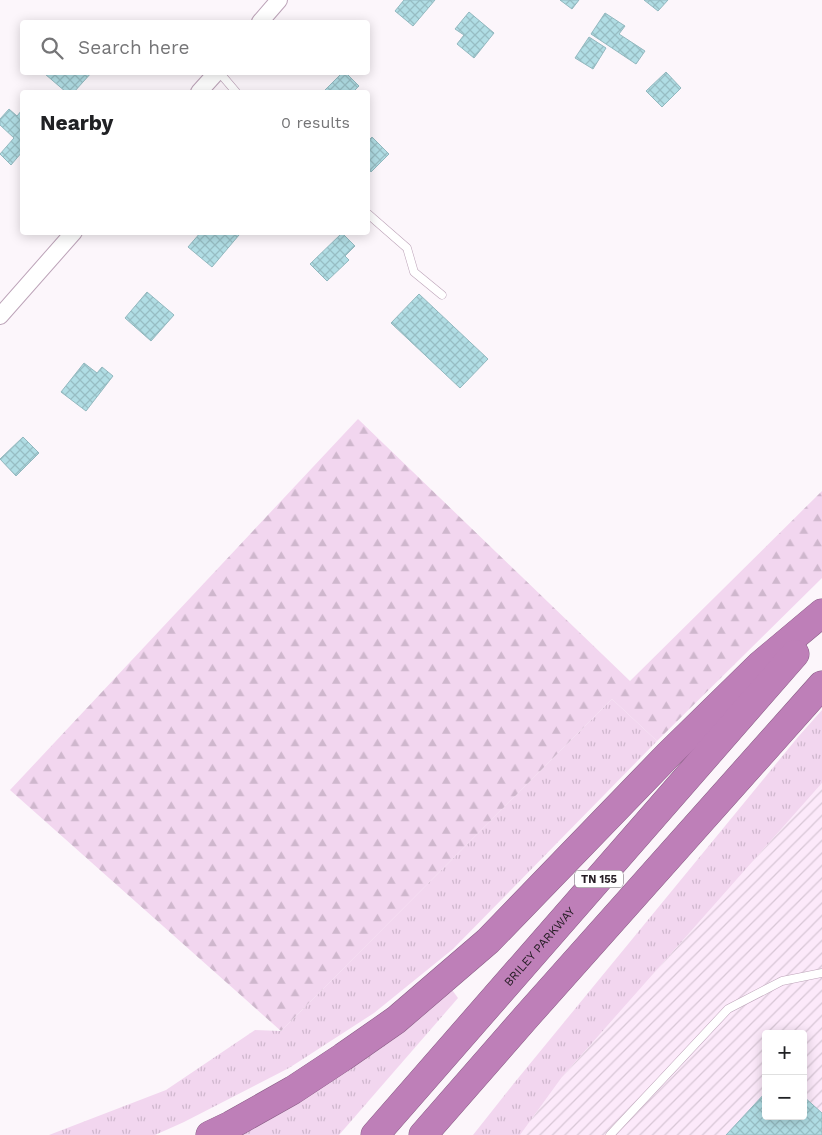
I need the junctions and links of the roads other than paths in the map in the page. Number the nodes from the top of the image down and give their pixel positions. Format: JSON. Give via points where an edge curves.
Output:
{"nodes":[{"id":1,"x":279,"y":0,"type":"edge"},
{"id":2,"x":262,"y":20,"type":"edge"},
{"id":3,"x":215,"y":75,"type":"edge"},
{"id":4,"x":221,"y":75,"type":"edge"},
{"id":5,"x":201,"y":90,"type":"edge"},
{"id":6,"x":234,"y":90,"type":"edge"},
{"id":7,"x":370,"y":216,"type":"edge"},
{"id":8,"x":71,"y":235,"type":"edge"},
{"id":9,"x":442,"y":294,"type":"dead end"},
{"id":10,"x":0,"y":316,"type":"edge"},
{"id":11,"x":822,"y":613,"type":"edge"},
{"id":12,"x":822,"y":623,"type":"edge"},
{"id":13,"x":822,"y":685,"type":"edge"},
{"id":14,"x":822,"y":973,"type":"edge"},
{"id":15,"x":527,"y":1016,"type":"junction"},
{"id":16,"x":210,"y":1135,"type":"edge"},
{"id":17,"x":376,"y":1135,"type":"edge"},
{"id":18,"x":423,"y":1135,"type":"edge"},
{"id":19,"x":449,"y":1135,"type":"edge"},
{"id":20,"x":610,"y":1135,"type":"edge"}],
"edges":[{"from":1,"to":2,"type":"street"},
{"from":3,"to":5,"type":"street"},
{"from":4,"to":6,"type":"lane"},
{"from":7,"to":9,"type":"lane","via":[[407,248],[414,272]]},
{"from":8,"to":10,"type":"street"},
{"from":11,"to":16,"type":"highway","via":[[760,665],[683,740],[488,941],[396,1020],[293,1090]]},
{"from":12,"to":17,"type":"highway","name":"BRILEY PARKWAY","number":"TN 155"},
{"from":13,"to":15,"type":"highway","number":"TN 155"},
{"from":14,"to":20,"type":"lane","via":[[782,981],[728,1009]]},
{"from":15,"to":18,"type":"highway","number":"TN 155"},
{"from":15,"to":19,"type":"highway"}]}
